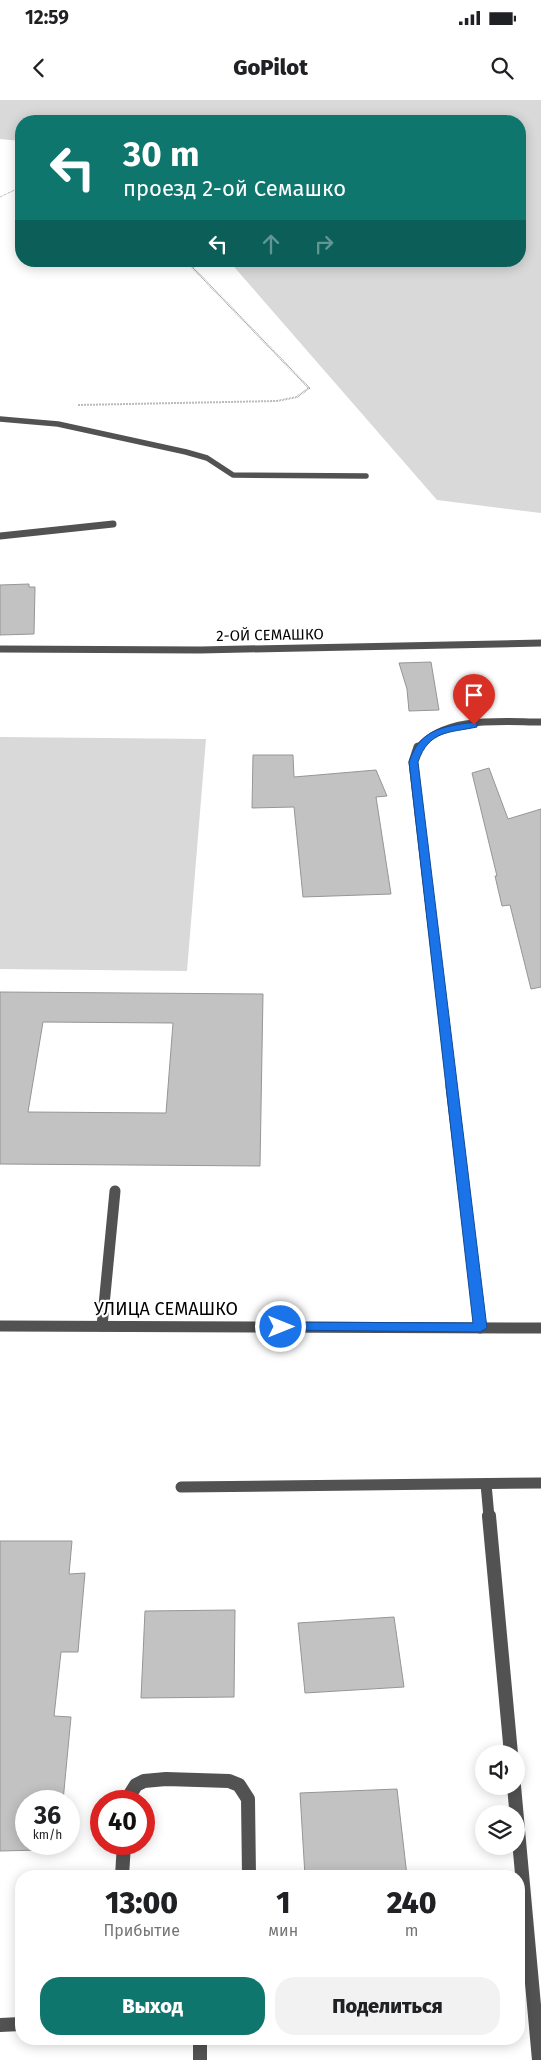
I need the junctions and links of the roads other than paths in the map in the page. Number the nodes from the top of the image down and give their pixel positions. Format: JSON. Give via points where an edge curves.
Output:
{"nodes":[{"id":1,"x":0,"y":419,"type":"edge"},
{"id":2,"x":366,"y":476,"type":"dead end"},
{"id":3,"x":113,"y":524,"type":"dead end"},
{"id":4,"x":0,"y":536,"type":"edge"},
{"id":5,"x":541,"y":644,"type":"edge"},
{"id":6,"x":0,"y":649,"type":"edge"},
{"id":7,"x":541,"y":722,"type":"edge"},
{"id":8,"x":115,"y":1191,"type":"dead end"},
{"id":9,"x":0,"y":1326,"type":"edge"},
{"id":10,"x":102,"y":1326,"type":"junction"},
{"id":11,"x":480,"y":1328,"type":"junction"},
{"id":12,"x":541,"y":1328,"type":"edge"},
{"id":13,"x":541,"y":1483,"type":"edge"},
{"id":14,"x":486,"y":1484,"type":"junction"},
{"id":15,"x":180,"y":1487,"type":"dead end"},
{"id":16,"x":510,"y":1745,"type":"edge"},
{"id":17,"x":133,"y":1790,"type":"edge"},
{"id":18,"x":515,"y":1795,"type":"edge"},
{"id":19,"x":123,"y":1855,"type":"edge"},
{"id":20,"x":122,"y":1870,"type":"edge"},
{"id":21,"x":249,"y":1870,"type":"edge"},
{"id":22,"x":522,"y":1870,"type":"edge"},
{"id":23,"x":525,"y":1907,"type":"edge"},
{"id":24,"x":15,"y":2024,"type":"edge"},
{"id":25,"x":0,"y":2025,"type":"edge"},
{"id":26,"x":200,"y":2045,"type":"edge"},
{"id":27,"x":200,"y":2060,"type":"edge"},
{"id":28,"x":539,"y":2060,"type":"edge"}],
"edges":[{"from":1,"to":2,"type":"street","via":[[58,424],[186,452],[207,458],[233,475]]},
{"from":3,"to":4,"type":"street"},
{"from":5,"to":6,"type":"street","name":"2-ОЙ СЕМАШКО","via":[[200,650]]},
{"from":7,"to":11,"type":"street","via":[[450,728],[432,735],[418,747],[413,762]]},
{"from":8,"to":10,"type":"street"},
{"from":9,"to":10,"type":"street","name":"УЛИЦА СЕМАШКО"},
{"from":10,"to":11,"type":"street","name":"УЛИЦА СЕМАШКО"},
{"from":11,"to":12,"type":"street","name":"УЛИЦА СЕМАШКО"},
{"from":13,"to":14,"type":"street"},
{"from":14,"to":15,"type":"street"},
{"from":14,"to":16,"type":"street"},
{"from":17,"to":21,"type":"street","via":[[136,1785],[151,1780],[229,1781],[238,1784],[248,1799]]},
{"from":18,"to":22,"type":"street"},
{"from":19,"to":20,"type":"street"},
{"from":23,"to":28,"type":"street"},
{"from":24,"to":25,"type":"street"},
{"from":26,"to":27,"type":"street"}]}
